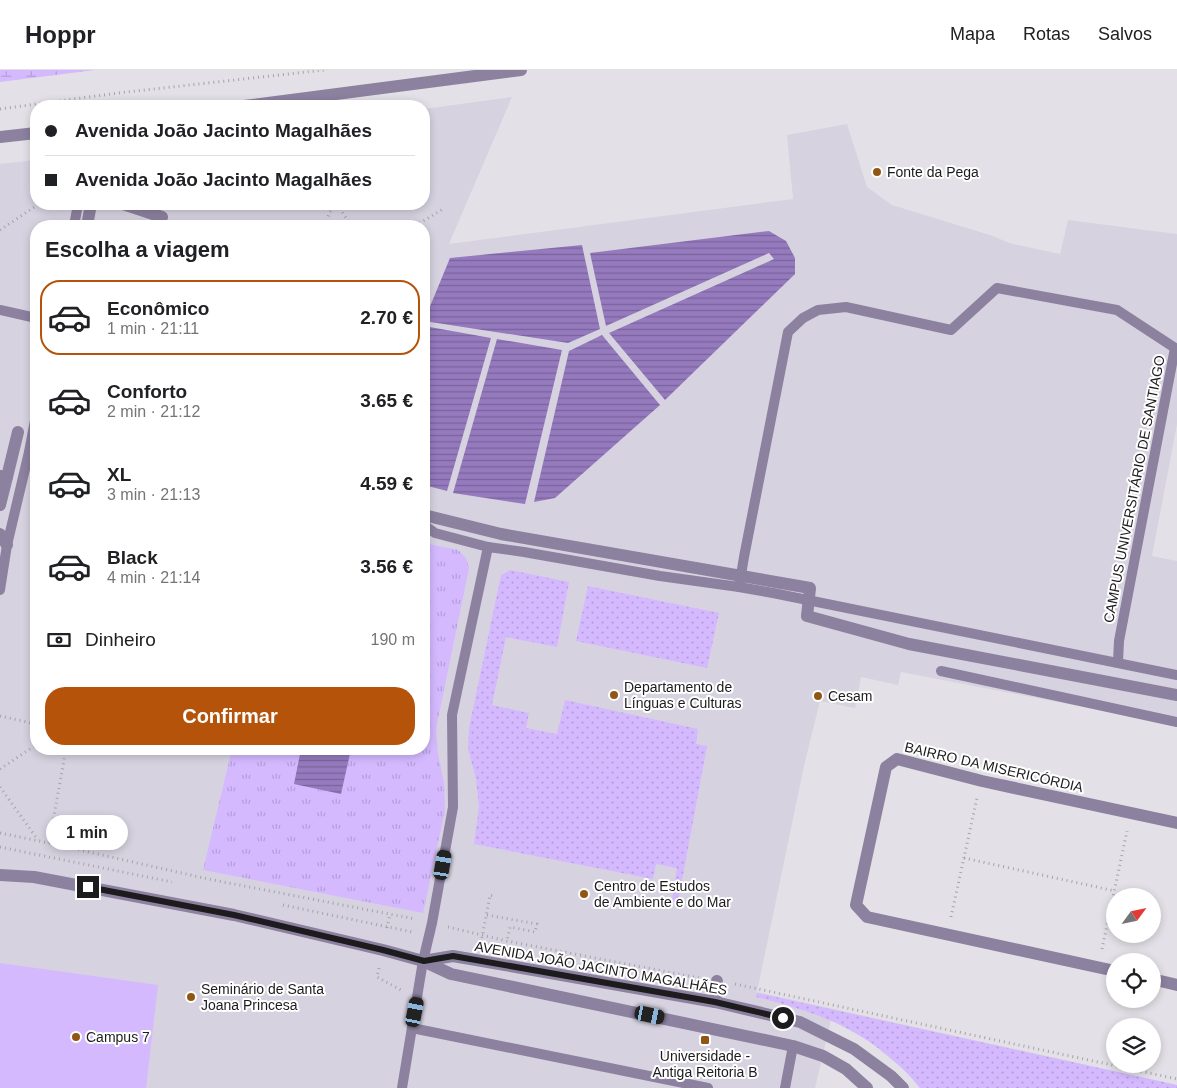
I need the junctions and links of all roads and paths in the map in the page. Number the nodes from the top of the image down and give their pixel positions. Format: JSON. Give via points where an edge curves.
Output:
{"nodes":[{"id":1,"x":324,"y":70,"type":"edge"},
{"id":2,"x":521,"y":70,"type":"edge"},
{"id":3,"x":66,"y":100,"type":"edge"},
{"id":4,"x":290,"y":100,"type":"edge"},
{"id":5,"x":30,"y":105,"type":"edge"},
{"id":6,"x":0,"y":109,"type":"edge"},
{"id":7,"x":30,"y":134,"type":"edge"},
{"id":8,"x":0,"y":137,"type":"edge"},
{"id":9,"x":443,"y":209,"type":"dead end"},
{"id":10,"x":30,"y":210,"type":"edge"},
{"id":11,"x":141,"y":210,"type":"edge"},
{"id":12,"x":162,"y":217,"type":"dead end"},
{"id":13,"x":424,"y":220,"type":"edge"},
{"id":14,"x":0,"y":230,"type":"edge"},
{"id":15,"x":0,"y":310,"type":"edge"},
{"id":16,"x":30,"y":317,"type":"edge"},
{"id":17,"x":18,"y":432,"type":"dead end"},
{"id":18,"x":30,"y":461,"type":"edge"},
{"id":19,"x":4,"y":476,"type":"edge"},
{"id":20,"x":0,"y":505,"type":"edge"},
{"id":21,"x":430,"y":516,"type":"edge"},
{"id":22,"x":430,"y":529,"type":"edge"},
{"id":23,"x":435,"y":533,"type":"junction"},
{"id":24,"x":430,"y":534,"type":"edge"},
{"id":25,"x":2,"y":541,"type":"edge"},
{"id":26,"x":488,"y":547,"type":"junction"},
{"id":27,"x":740,"y":582,"type":"junction"},
{"id":28,"x":0,"y":590,"type":"edge"},
{"id":29,"x":809,"y":600,"type":"junction"},
{"id":30,"x":1118,"y":662,"type":"junction"},
{"id":31,"x":941,"y":671,"type":"dead end"},
{"id":32,"x":1177,"y":675,"type":"edge"},
{"id":33,"x":1177,"y":695,"type":"edge"},
{"id":34,"x":0,"y":716,"type":"edge"},
{"id":35,"x":1177,"y":722,"type":"edge"},
{"id":36,"x":30,"y":723,"type":"edge"},
{"id":37,"x":30,"y":749,"type":"edge"},
{"id":38,"x":65,"y":755,"type":"edge"},
{"id":39,"x":0,"y":769,"type":"edge"},
{"id":40,"x":982,"y":781,"type":"junction"},
{"id":41,"x":0,"y":787,"type":"edge"},
{"id":42,"x":1131,"y":813,"type":"junction"},
{"id":43,"x":1177,"y":823,"type":"edge"},
{"id":44,"x":0,"y":833,"type":"edge"},
{"id":45,"x":38,"y":841,"type":"junction"},
{"id":46,"x":49,"y":843,"type":"junction"},
{"id":47,"x":964,"y":858,"type":"junction"},
{"id":48,"x":0,"y":875,"type":"edge"},
{"id":49,"x":1116,"y":888,"type":"edge"},
{"id":50,"x":1106,"y":889,"type":"edge"},
{"id":51,"x":495,"y":897,"type":"dead end"},
{"id":52,"x":487,"y":915,"type":"junction"},
{"id":53,"x":432,"y":923,"type":"junction"},
{"id":54,"x":1106,"y":932,"type":"edge"},
{"id":55,"x":947,"y":934,"type":"junction"},
{"id":56,"x":482,"y":935,"type":"junction"},
{"id":57,"x":508,"y":941,"type":"junction"},
{"id":58,"x":424,"y":961,"type":"junction"},
{"id":59,"x":1098,"y":968,"type":"junction"},
{"id":60,"x":1106,"y":969,"type":"edge"},
{"id":61,"x":377,"y":977,"type":"dead end"},
{"id":62,"x":1161,"y":980,"type":"edge"},
{"id":63,"x":716,"y":981,"type":"junction"},
{"id":64,"x":1177,"y":983,"type":"edge"},
{"id":65,"x":405,"y":992,"type":"dead end"},
{"id":66,"x":715,"y":1002,"type":"junction"},
{"id":67,"x":412,"y":1028,"type":"junction"},
{"id":68,"x":793,"y":1046,"type":"junction"},
{"id":69,"x":1177,"y":1079,"type":"edge"},
{"id":70,"x":402,"y":1088,"type":"edge"},
{"id":71,"x":708,"y":1088,"type":"edge"},
{"id":72,"x":785,"y":1088,"type":"edge"},
{"id":73,"x":867,"y":1088,"type":"edge"},
{"id":74,"x":903,"y":1088,"type":"edge"}],
"edges":[{"from":1,"to":3,"type":"path"},
{"from":2,"to":4,"type":"street"},
{"from":5,"to":6,"type":"path"},
{"from":7,"to":8,"type":"street"},
{"from":9,"to":13,"type":"path"},
{"from":10,"to":14,"type":"path"},
{"from":11,"to":12,"type":"street"},
{"from":15,"to":16,"type":"lane"},
{"from":17,"to":19,"type":"street"},
{"from":18,"to":25,"type":"lane"},
{"from":19,"to":20,"type":"street"},
{"from":21,"to":27,"type":"street"},
{"from":22,"to":23,"type":"lane"},
{"from":23,"to":24,"type":"lane"},
{"from":23,"to":26,"type":"lane"},
{"from":25,"to":28,"type":"lane"},
{"from":26,"to":27,"type":"lane","via":[[660,576]]},
{"from":26,"to":53,"type":"lane","via":[[452,715],[453,807]]},
{"from":27,"to":29,"type":"street","via":[[810,588]]},
{"from":27,"to":30,"type":"lane","name":"CAMPUS UNIVERSITÁRIO DE SANTIAGO","via":[[788,332],[803,318],[818,310],[846,307],[951,330],[997,288],[1117,310],[1175,348],[1119,641]]},
{"from":29,"to":30,"type":"lane"},
{"from":29,"to":33,"type":"street","via":[[807,616],[909,644]]},
{"from":30,"to":32,"type":"lane"},
{"from":31,"to":35,"type":"lane"},
{"from":34,"to":36,"type":"path"},
{"from":37,"to":39,"type":"path"},
{"from":38,"to":46,"type":"path"},
{"from":40,"to":42,"type":"street","name":"BAIRRO DA MISERICÓRDIA"},
{"from":40,"to":47,"type":"path"},
{"from":40,"to":55,"type":"street","name":"BAIRRO DA MISERICÓRDIA","via":[[897,759],[886,767],[856,905],[867,917]]},
{"from":41,"to":45,"type":"path"},
{"from":42,"to":43,"type":"street","name":"BAIRRO DA MISERICÓRDIA"},
{"from":42,"to":49,"type":"path"},
{"from":44,"to":45,"type":"path"},
{"from":45,"to":46,"type":"path"},
{"from":46,"to":53,"type":"path","via":[[208,879]]},
{"from":47,"to":50,"type":"path"},
{"from":47,"to":55,"type":"path"},
{"from":48,"to":58,"type":"street","name":"AVENIDA JOÃO JACINTO MAGALHÃES","via":[[34,877],[234,915]]},
{"from":51,"to":52,"type":"path","via":[[490,896]]},
{"from":52,"to":56,"type":"path"},
{"from":52,"to":57,"type":"path","via":[[537,924],[535,932],[510,927]]},
{"from":53,"to":56,"type":"path"},
{"from":53,"to":58,"type":"lane"},
{"from":54,"to":59,"type":"path"},
{"from":55,"to":59,"type":"street","name":"BAIRRO DA MISERICÓRDIA"},
{"from":56,"to":57,"type":"path"},
{"from":57,"to":63,"type":"path"},
{"from":58,"to":66,"type":"street","name":"AVENIDA JOÃO JACINTO MAGALHÃES","via":[[453,956]]},
{"from":58,"to":67,"type":"lane"},
{"from":58,"to":68,"type":"street","name":"AVENIDA JOÃO JACINTO MAGALHÃES","via":[[451,974]]},
{"from":59,"to":60,"type":"street","name":"BAIRRO DA MISERICÓRDIA"},
{"from":61,"to":65,"type":"path"},
{"from":62,"to":64,"type":"street"},
{"from":63,"to":66,"type":"street"},
{"from":63,"to":69,"type":"path"},
{"from":66,"to":74,"type":"street","name":"AVENIDA JOÃO JACINTO MAGALHÃES","via":[[800,1022],[854,1049]]},
{"from":67,"to":70,"type":"lane"},
{"from":67,"to":71,"type":"lane"},
{"from":68,"to":72,"type":"lane"},
{"from":68,"to":73,"type":"street","name":"AVENIDA JOÃO JACINTO MAGALHÃES","via":[[823,1056],[846,1069]]}]}
